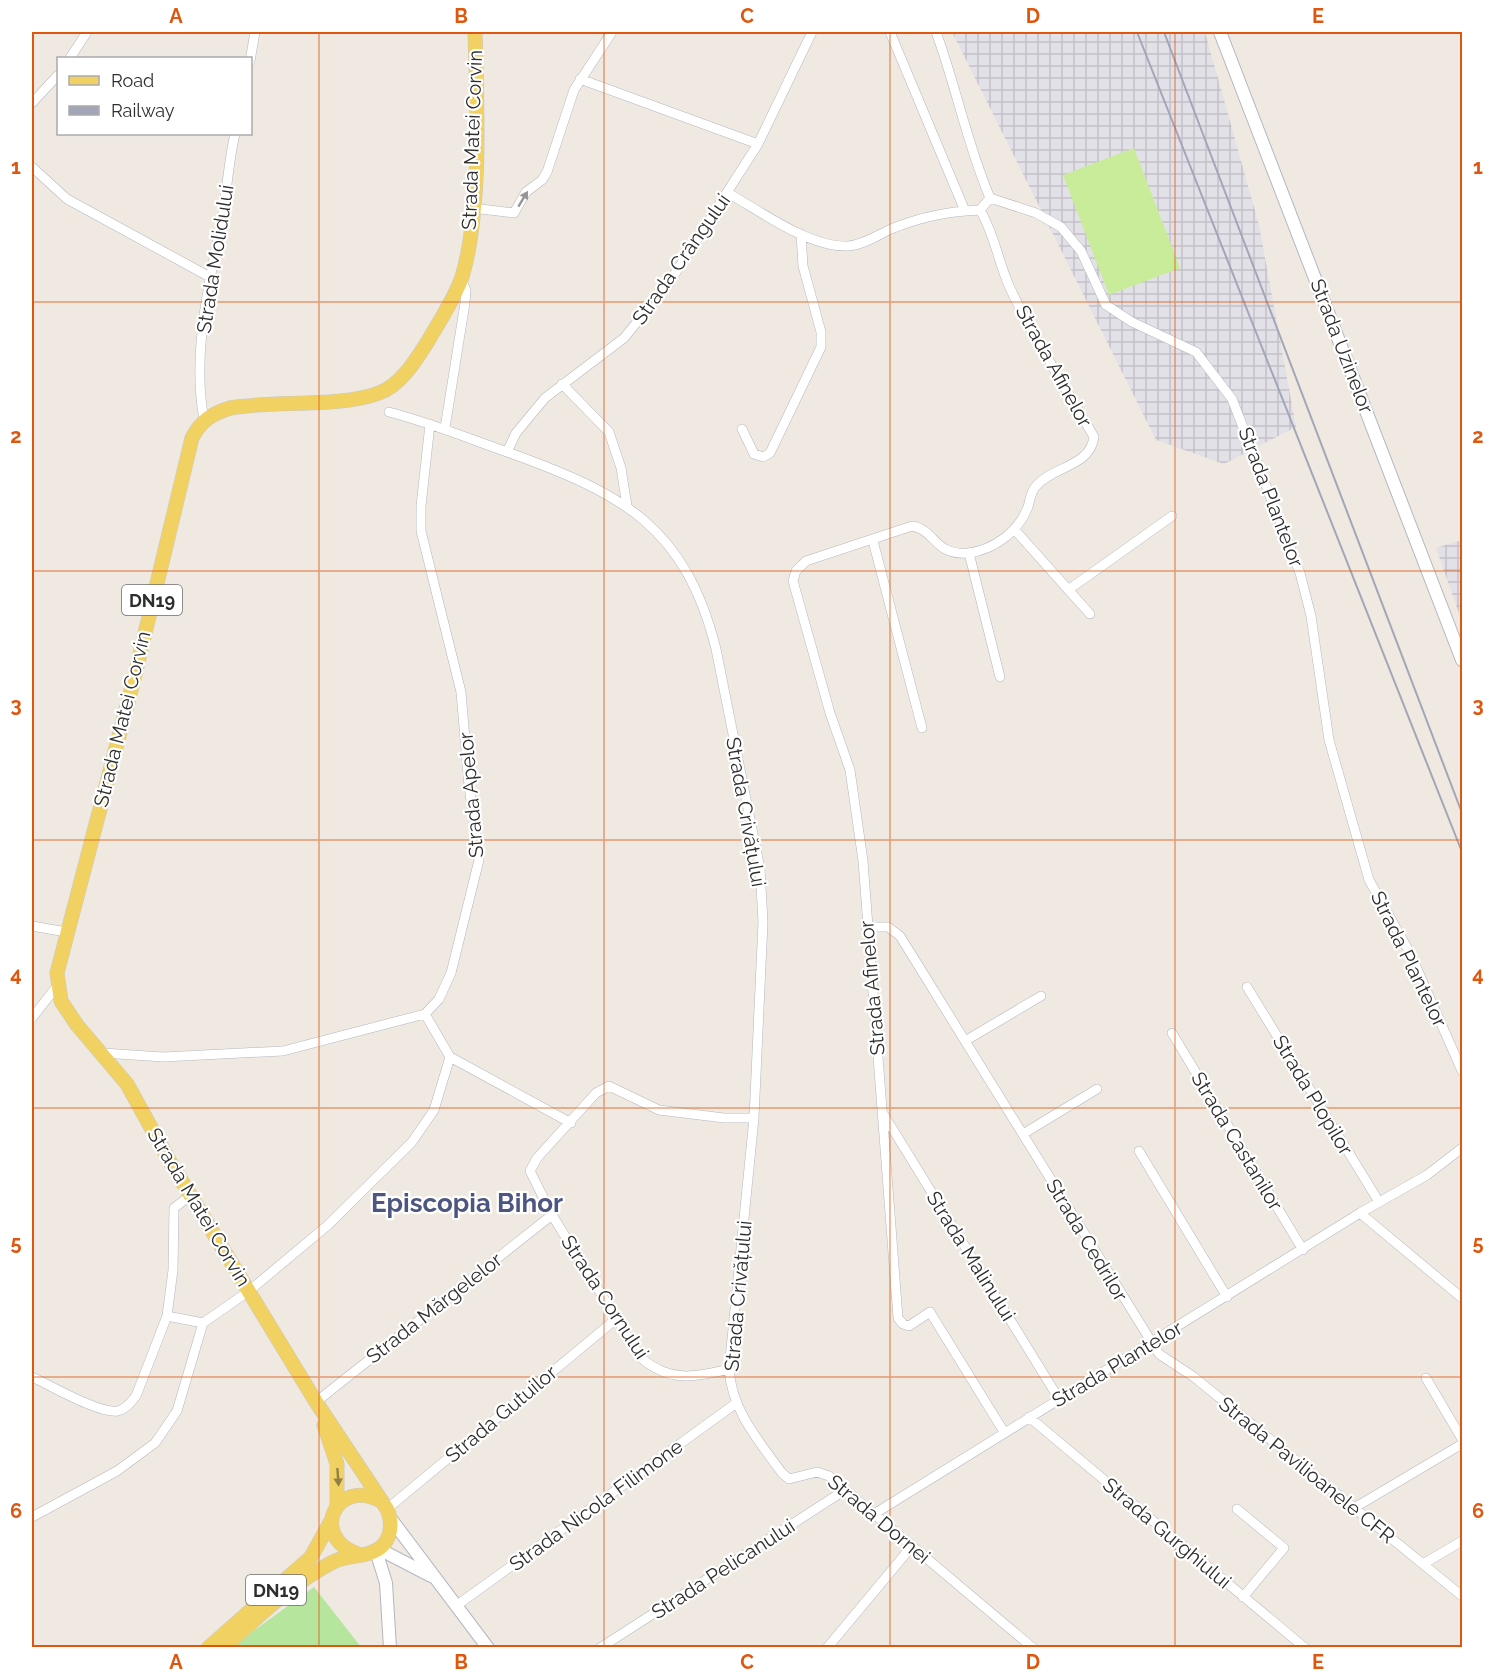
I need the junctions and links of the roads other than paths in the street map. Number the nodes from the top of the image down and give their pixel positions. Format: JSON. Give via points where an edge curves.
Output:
{"nodes":[{"id":1,"x":87,"y":32,"type":"edge"},
{"id":2,"x":255,"y":32,"type":"edge"},
{"id":3,"x":475,"y":32,"type":"edge"},
{"id":4,"x":612,"y":32,"type":"edge"},
{"id":5,"x":812,"y":32,"type":"edge"},
{"id":6,"x":890,"y":32,"type":"edge"},
{"id":7,"x":936,"y":32,"type":"edge"},
{"id":8,"x":1220,"y":32,"type":"edge"},
{"id":9,"x":71,"y":57,"type":"edge"},
{"id":10,"x":251,"y":57,"type":"edge"},
{"id":11,"x":57,"y":76,"type":"edge"},
{"id":12,"x":580,"y":79,"type":"junction"},
{"id":13,"x":32,"y":103,"type":"edge"},
{"id":14,"x":235,"y":135,"type":"edge"},
{"id":15,"x":758,"y":144,"type":"junction"},
{"id":16,"x":32,"y":167,"type":"edge"},
{"id":17,"x":728,"y":193,"type":"junction"},
{"id":18,"x":990,"y":198,"type":"junction"},
{"id":19,"x":472,"y":208,"type":"junction"},
{"id":20,"x":980,"y":210,"type":"junction"},
{"id":21,"x":965,"y":211,"type":"junction"},
{"id":22,"x":801,"y":234,"type":"junction"},
{"id":23,"x":208,"y":276,"type":"junction"},
{"id":24,"x":461,"y":279,"type":"junction"},
{"id":25,"x":562,"y":384,"type":"junction"},
{"id":26,"x":389,"y":412,"type":"dead end"},
{"id":27,"x":204,"y":420,"type":"junction"},
{"id":28,"x":430,"y":424,"type":"junction"},
{"id":29,"x":445,"y":428,"type":"junction"},
{"id":30,"x":742,"y":429,"type":"dead end"},
{"id":31,"x":507,"y":452,"type":"junction"},
{"id":32,"x":627,"y":506,"type":"junction"},
{"id":33,"x":1172,"y":516,"type":"dead end"},
{"id":34,"x":1014,"y":529,"type":"junction"},
{"id":35,"x":873,"y":541,"type":"junction"},
{"id":36,"x":969,"y":552,"type":"junction"},
{"id":37,"x":1068,"y":590,"type":"junction"},
{"id":38,"x":1090,"y":615,"type":"dead end"},
{"id":39,"x":1462,"y":660,"type":"edge"},
{"id":40,"x":1000,"y":677,"type":"dead end"},
{"id":41,"x":922,"y":728,"type":"dead end"},
{"id":42,"x":32,"y":926,"type":"edge"},
{"id":43,"x":866,"y":927,"type":"junction"},
{"id":44,"x":66,"y":932,"type":"junction"},
{"id":45,"x":57,"y":986,"type":"junction"},
{"id":46,"x":1247,"y":987,"type":"dead end"},
{"id":47,"x":1041,"y":996,"type":"dead end"},
{"id":48,"x":425,"y":1014,"type":"junction"},
{"id":49,"x":32,"y":1018,"type":"edge"},
{"id":50,"x":1172,"y":1033,"type":"dead end"},
{"id":51,"x":965,"y":1041,"type":"junction"},
{"id":52,"x":103,"y":1053,"type":"junction"},
{"id":53,"x":450,"y":1057,"type":"junction"},
{"id":54,"x":1462,"y":1071,"type":"edge"},
{"id":55,"x":1097,"y":1089,"type":"dead end"},
{"id":56,"x":883,"y":1113,"type":"junction"},
{"id":57,"x":754,"y":1118,"type":"junction"},
{"id":58,"x":571,"y":1123,"type":"junction"},
{"id":59,"x":1023,"y":1134,"type":"junction"},
{"id":60,"x":1462,"y":1148,"type":"edge"},
{"id":61,"x":1139,"y":1151,"type":"dead end"},
{"id":62,"x":191,"y":1195,"type":"junction"},
{"id":63,"x":1379,"y":1202,"type":"junction"},
{"id":64,"x":1360,"y":1213,"type":"junction"},
{"id":65,"x":552,"y":1215,"type":"junction"},
{"id":66,"x":1303,"y":1250,"type":"junction"},
{"id":67,"x":249,"y":1291,"type":"junction"},
{"id":68,"x":1227,"y":1297,"type":"junction"},
{"id":69,"x":1462,"y":1298,"type":"edge"},
{"id":70,"x":167,"y":1316,"type":"junction"},
{"id":71,"x":616,"y":1319,"type":"junction"},
{"id":72,"x":203,"y":1323,"type":"junction"},
{"id":73,"x":1151,"y":1345,"type":"junction"},
{"id":74,"x":729,"y":1369,"type":"junction"},
{"id":75,"x":32,"y":1377,"type":"edge"},
{"id":76,"x":1426,"y":1378,"type":"dead end"},
{"id":77,"x":1059,"y":1399,"type":"junction"},
{"id":78,"x":735,"y":1404,"type":"junction"},
{"id":79,"x":317,"y":1405,"type":"junction"},
{"id":80,"x":1029,"y":1417,"type":"junction"},
{"id":81,"x":1005,"y":1432,"type":"junction"},
{"id":82,"x":1462,"y":1438,"type":"edge"},
{"id":83,"x":1462,"y":1444,"type":"edge"},
{"id":84,"x":846,"y":1490,"type":"junction"},
{"id":85,"x":337,"y":1506,"type":"junction"},
{"id":86,"x":1354,"y":1508,"type":"junction"},
{"id":87,"x":1237,"y":1509,"type":"dead end"},
{"id":88,"x":386,"y":1510,"type":"junction"},
{"id":89,"x":874,"y":1514,"type":"junction"},
{"id":90,"x":32,"y":1517,"type":"edge"},
{"id":91,"x":331,"y":1521,"type":"junction"},
{"id":92,"x":1462,"y":1541,"type":"edge"},
{"id":93,"x":912,"y":1546,"type":"junction"},
{"id":94,"x":378,"y":1550,"type":"junction"},
{"id":95,"x":358,"y":1554,"type":"junction"},
{"id":96,"x":1423,"y":1564,"type":"junction"},
{"id":97,"x":437,"y":1579,"type":"junction"},
{"id":98,"x":1462,"y":1596,"type":"edge"},
{"id":99,"x":1243,"y":1597,"type":"junction"},
{"id":100,"x":456,"y":1606,"type":"junction"},
{"id":101,"x":208,"y":1647,"type":"edge"},
{"id":102,"x":223,"y":1647,"type":"edge"},
{"id":103,"x":390,"y":1647,"type":"edge"},
{"id":104,"x":488,"y":1647,"type":"edge"},
{"id":105,"x":600,"y":1647,"type":"edge"},
{"id":106,"x":827,"y":1647,"type":"edge"},
{"id":107,"x":1033,"y":1647,"type":"edge"},
{"id":108,"x":1305,"y":1647,"type":"edge"}],
"edges":[{"from":1,"to":9,"type":"street"},
{"from":2,"to":10,"type":"street"},
{"from":3,"to":19,"type":"main road","name":"Strada Matei Corvin"},
{"from":4,"to":12,"type":"street"},
{"from":5,"to":15,"type":"street","name":"Strada Crângului"},
{"from":6,"to":21,"type":"street"},
{"from":7,"to":18,"type":"street"},
{"from":8,"to":39,"type":"street","name":"Strada Uzinelor"},
{"from":11,"to":13,"type":"street"},
{"from":12,"to":15,"type":"street"},
{"from":19,"to":12,"type":"street","one_way":true,"via":[[514,213],[526,192],[543,180]]},
{"from":14,"to":23,"type":"street","name":"Strada Molidului","via":[[221,224]]},
{"from":15,"to":17,"type":"street","name":"Strada Crângului"},
{"from":16,"to":23,"type":"street","via":[[67,199]]},
{"from":17,"to":22,"type":"street"},
{"from":17,"to":25,"type":"street","name":"Strada Crângului","via":[[637,324],[612,348]]},
{"from":18,"to":20,"type":"street"},
{"from":18,"to":54,"type":"street","name":"Strada Plantelor","via":[[1036,213],[1061,227],[1081,251],[1106,305],[1132,322],[1196,352],[1232,399],[1300,573],[1311,616],[1329,740],[1369,880],[1410,953]]},
{"from":19,"to":24,"type":"main road","name":"Strada Matei Corvin"},
{"from":20,"to":21,"type":"street"},
{"from":20,"to":34,"type":"street","name":"Strada Afinelor","via":[[992,229],[998,259],[1010,288],[1094,437],[1087,454],[1035,487]]},
{"from":21,"to":22,"type":"street","via":[[906,224],[851,246]]},
{"from":22,"to":30,"type":"street","via":[[803,266],[822,347],[770,453],[763,457],[754,454]]},
{"from":23,"to":27,"type":"street","name":"Strada Molidului","via":[[201,344],[200,397]]},
{"from":24,"to":27,"type":"main road","name":"Strada Matei Corvin","via":[[419,355],[406,373],[380,393],[354,400],[248,405],[213,413]]},
{"from":24,"to":29,"type":"street","via":[[466,290],[465,303]]},
{"from":25,"to":31,"type":"street","name":"Strada Crângului","via":[[531,413]]},
{"from":25,"to":32,"type":"street","via":[[609,432],[621,468]]},
{"from":26,"to":28,"type":"street","name":"Strada Crivățului"},
{"from":27,"to":44,"type":"main road","name":"Strada Matei Corvin","number":"DN19","via":[[188,450],[134,679]]},
{"from":28,"to":29,"type":"street","name":"Strada Crivățului"},
{"from":28,"to":48,"type":"street","name":"Strada Apelor","via":[[421,531],[461,692],[478,860],[451,973],[439,999]]},
{"from":29,"to":31,"type":"street","name":"Strada Crivățului"},
{"from":31,"to":32,"type":"street","name":"Strada Crivățului","via":[[563,472]]},
{"from":32,"to":57,"type":"street","name":"Strada Crivățului","via":[[677,554],[698,593],[716,650],[759,869],[762,966]]},
{"from":33,"to":37,"type":"street"},
{"from":34,"to":36,"type":"street","name":"Strada Afinelor","via":[[996,544]]},
{"from":34,"to":37,"type":"street"},
{"from":35,"to":36,"type":"street","name":"Strada Afinelor","via":[[912,526],[927,533],[945,550]]},
{"from":35,"to":41,"type":"street"},
{"from":35,"to":43,"type":"street","name":"Strada Afinelor","via":[[806,561],[793,581],[855,794]]},
{"from":36,"to":40,"type":"street"},
{"from":37,"to":38,"type":"street"},
{"from":42,"to":44,"type":"street"},
{"from":43,"to":51,"type":"street","name":"Strada Cedrilor","via":[[888,927],[900,936]]},
{"from":43,"to":56,"type":"street","name":"Strada Afinelor"},
{"from":44,"to":45,"type":"main road","name":"Strada Matei Corvin","number":"DN19"},
{"from":45,"to":49,"type":"street"},
{"from":45,"to":52,"type":"main road","name":"Strada Matei Corvin","number":"DN19","via":[[76,1025]]},
{"from":46,"to":63,"type":"street","name":"Strada Plopilor"},
{"from":47,"to":51,"type":"street"},
{"from":48,"to":52,"type":"street","via":[[283,1051],[164,1057]]},
{"from":48,"to":53,"type":"street"},
{"from":50,"to":66,"type":"street","name":"Strada Castanilor"},
{"from":51,"to":59,"type":"street","name":"Strada Cedrilor"},
{"from":52,"to":62,"type":"main road","name":"Strada Matei Corvin","number":"DN19","via":[[127,1084]]},
{"from":53,"to":58,"type":"street"},
{"from":53,"to":67,"type":"street","via":[[434,1110],[412,1142],[328,1225]]},
{"from":55,"to":59,"type":"street"},
{"from":56,"to":77,"type":"street","name":"Strada Malinului"},
{"from":56,"to":81,"type":"street","name":"Strada Afinelor","via":[[898,1318],[909,1326],[930,1312]]},
{"from":57,"to":58,"type":"street","name":"Strada Cornului","via":[[659,1110],[609,1086],[596,1093]]},
{"from":57,"to":74,"type":"street","name":"Strada Crivățului"},
{"from":58,"to":65,"type":"street","name":"Strada Cornului","via":[[537,1158],[530,1171]]},
{"from":59,"to":73,"type":"street","name":"Strada Cedrilor"},
{"from":60,"to":63,"type":"street","name":"Strada Plantelor","via":[[1428,1175]]},
{"from":61,"to":68,"type":"street"},
{"from":62,"to":67,"type":"main road","name":"Strada Matei Corvin","number":"DN19"},
{"from":62,"to":70,"type":"street","via":[[174,1208],[173,1270]]},
{"from":63,"to":64,"type":"street","name":"Strada Plantelor"},
{"from":64,"to":66,"type":"street","name":"Strada Plantelor"},
{"from":64,"to":69,"type":"street"},
{"from":65,"to":71,"type":"street","name":"Strada Cornului"},
{"from":65,"to":79,"type":"street","name":"Strada Mărgelelor"},
{"from":66,"to":68,"type":"street","name":"Strada Plantelor"},
{"from":67,"to":72,"type":"street"},
{"from":67,"to":79,"type":"main road","name":"Strada Matei Corvin","number":"DN19"},
{"from":68,"to":73,"type":"street","name":"Strada Plantelor"},
{"from":70,"to":72,"type":"street"},
{"from":70,"to":75,"type":"street","via":[[136,1396],[118,1411],[104,1410]]},
{"from":71,"to":74,"type":"street","name":"Strada Cornului","via":[[641,1358],[663,1373],[686,1376]]},
{"from":71,"to":88,"type":"street","name":"Strada Gutuilor"},
{"from":72,"to":90,"type":"street","via":[[177,1411],[155,1443],[117,1471]]},
{"from":73,"to":77,"type":"street","name":"Strada Plantelor"},
{"from":73,"to":86,"type":"street","name":"Strada Pavilioanele CFR"},
{"from":74,"to":78,"type":"street","name":"Strada Crivățului"},
{"from":76,"to":82,"type":"street"},
{"from":77,"to":80,"type":"street","name":"Strada Plantelor"},
{"from":78,"to":84,"type":"street","name":"Strada Dornei","via":[[789,1479],[823,1473]]},
{"from":78,"to":100,"type":"street","name":"Strada Nicola Filimone"},
{"from":79,"to":85,"type":"main road","name":"Strada Matei Corvin","number":"DN19","one_way":true,"via":[[337,1464]]},
{"from":79,"to":88,"type":"main road","name":"Strada Matei Corvin","number":"DN19"},
{"from":80,"to":81,"type":"street","name":"Strada Plantelor"},
{"from":80,"to":99,"type":"street","name":"Strada Gurghiului"},
{"from":81,"to":89,"type":"street","name":"Strada Plantelor"},
{"from":83,"to":86,"type":"street"},
{"from":84,"to":89,"type":"street","name":"Strada Dornei"},
{"from":84,"to":105,"type":"street","name":"Strada Pelicanului"},
{"from":85,"to":88,"type":"main road","via":[[358,1495]]},
{"from":85,"to":91,"type":"main road","number":"DN19"},
{"from":86,"to":96,"type":"street","name":"Strada Pavilioanele CFR"},
{"from":87,"to":99,"type":"street","via":[[1284,1548]]},
{"from":88,"to":94,"type":"main road","via":[[389,1535]]},
{"from":88,"to":97,"type":"street","name":"Strada Matei Corvin"},
{"from":89,"to":93,"type":"street","name":"Strada Dornei"},
{"from":91,"to":95,"type":"main road","via":[[339,1543]]},
{"from":91,"to":101,"type":"main road","number":"DN19","via":[[311,1557]]},
{"from":92,"to":96,"type":"street"},
{"from":93,"to":106,"type":"street"},
{"from":93,"to":107,"type":"street","name":"Strada Dornei"},
{"from":94,"to":95,"type":"main road","number":"DN19"},
{"from":94,"to":97,"type":"street","name":"Strada Matei Corvin"},
{"from":94,"to":103,"type":"street","via":[[386,1584]]},
{"from":95,"to":102,"type":"main road","number":"DN19","via":[[332,1562],[306,1579]]},
{"from":96,"to":98,"type":"street","name":"Strada Pavilioanele CFR"},
{"from":97,"to":100,"type":"street","name":"Strada Matei Corvin"},
{"from":99,"to":108,"type":"street","name":"Strada Gurghiului"},
{"from":100,"to":104,"type":"street","name":"Strada Matei Corvin"}]}
